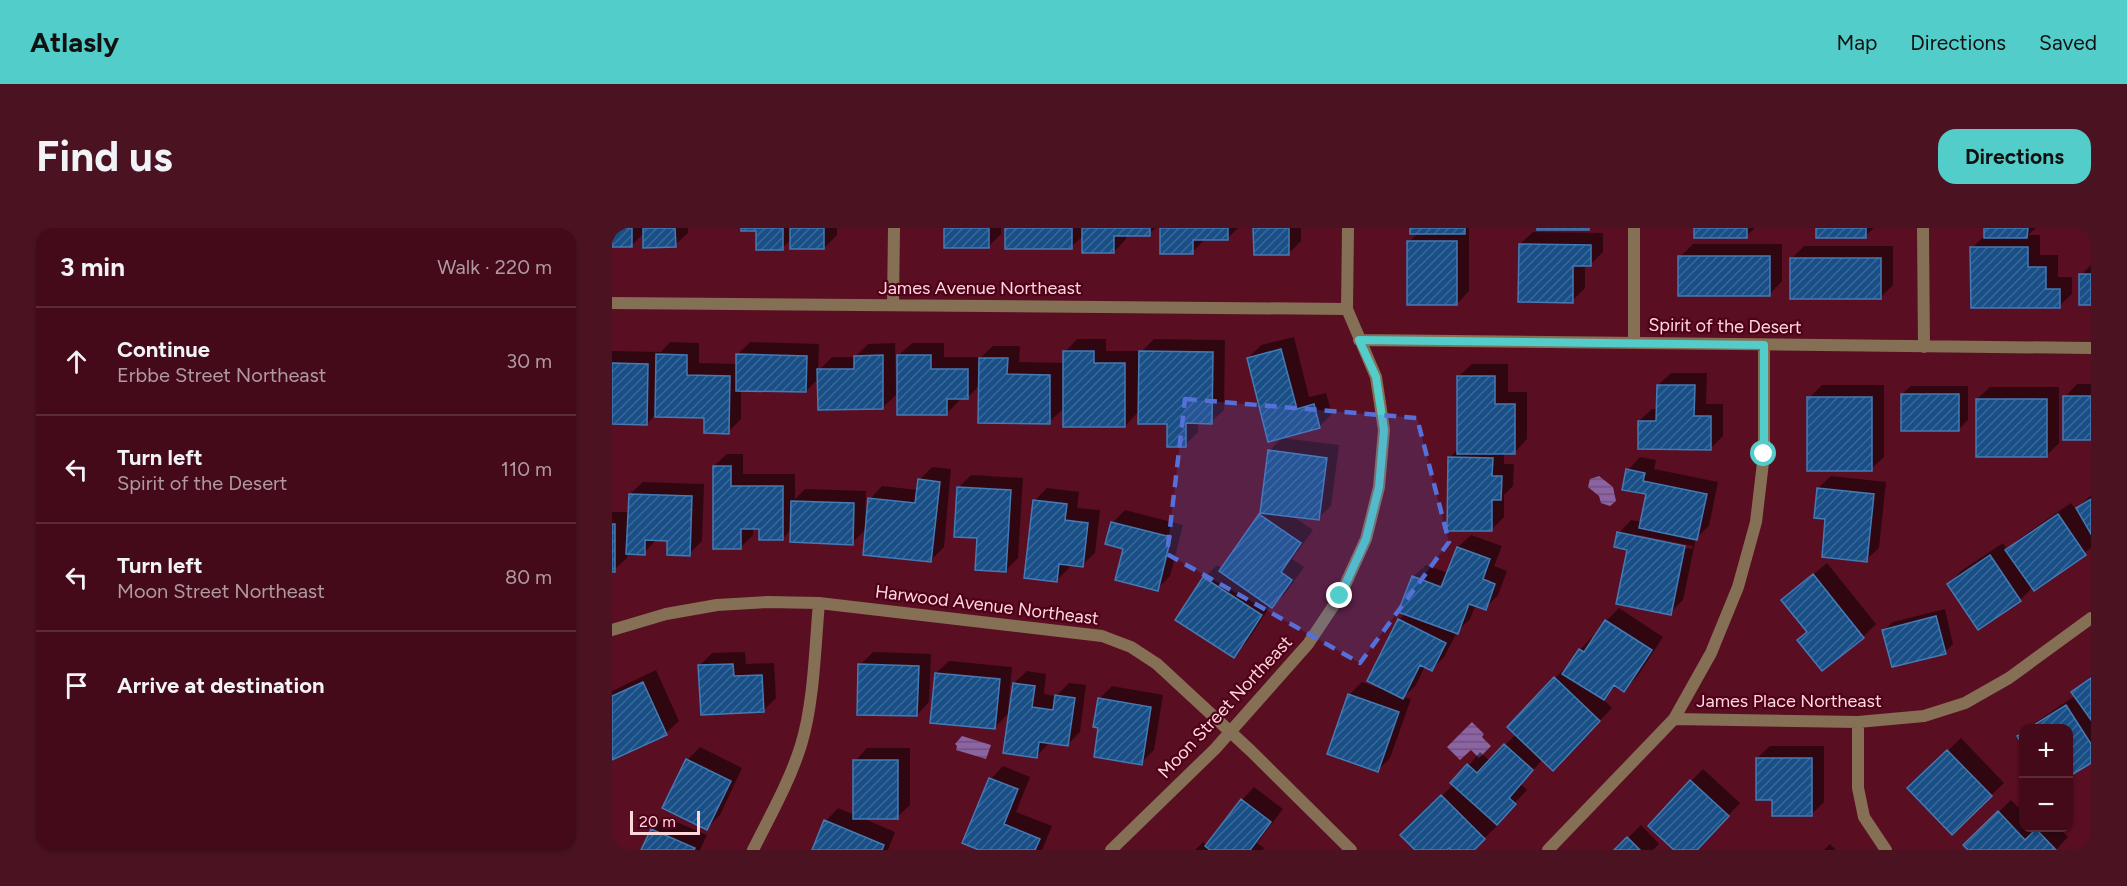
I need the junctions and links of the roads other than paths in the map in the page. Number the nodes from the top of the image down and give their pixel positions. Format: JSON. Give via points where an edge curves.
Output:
{"nodes":[{"id":1,"x":894,"y":228,"type":"edge"},
{"id":2,"x":1348,"y":228,"type":"edge"},
{"id":3,"x":1634,"y":228,"type":"edge"},
{"id":4,"x":1923,"y":228,"type":"edge"},
{"id":5,"x":612,"y":303,"type":"edge"},
{"id":6,"x":893,"y":305,"type":"junction"},
{"id":7,"x":1347,"y":309,"type":"junction"},
{"id":8,"x":1359,"y":340,"type":"junction"},
{"id":9,"x":1634,"y":343,"type":"junction"},
{"id":10,"x":1764,"y":345,"type":"junction"},
{"id":11,"x":1924,"y":347,"type":"junction"},
{"id":12,"x":2091,"y":348,"type":"edge"},
{"id":13,"x":819,"y":603,"type":"junction"},
{"id":14,"x":2091,"y":618,"type":"edge"},
{"id":15,"x":612,"y":630,"type":"edge"},
{"id":16,"x":1674,"y":719,"type":"junction"},
{"id":17,"x":1858,"y":722,"type":"junction"},
{"id":18,"x":1231,"y":732,"type":"junction"},
{"id":19,"x":753,"y":850,"type":"edge"},
{"id":20,"x":1111,"y":850,"type":"edge"},
{"id":21,"x":1351,"y":850,"type":"edge"},
{"id":22,"x":1548,"y":850,"type":"edge"},
{"id":23,"x":1886,"y":850,"type":"edge"}],
"edges":[{"from":1,"to":6,"type":"street"},
{"from":2,"to":7,"type":"street","name":"Moon Street Northeast"},
{"from":3,"to":9,"type":"street"},
{"from":4,"to":11,"type":"street"},
{"from":5,"to":6,"type":"street","name":"James Avenue Northeast"},
{"from":6,"to":7,"type":"street","name":"James Avenue Northeast"},
{"from":7,"to":8,"type":"street","name":"Moon Street Northeast"},
{"from":8,"to":9,"type":"street","name":"Spirit of the Desert"},
{"from":8,"to":18,"type":"street","name":"Moon Street Northeast","via":[[1376,377],[1384,430],[1379,487],[1366,539],[1340,596],[1308,644]]},
{"from":9,"to":10,"type":"street","name":"Spirit of the Desert"},
{"from":10,"to":11,"type":"street","name":"Spirit of the Desert"},
{"from":10,"to":16,"type":"street","via":[[1764,454],[1756,522],[1738,587],[1711,653]]},
{"from":11,"to":12,"type":"street","name":"Spirit of the Desert"},
{"from":13,"to":15,"type":"street","name":"Harwood Avenue Northeast","via":[[717,605],[666,614]]},
{"from":13,"to":18,"type":"street","name":"Harwood Avenue Northeast","via":[[1102,636],[1131,647],[1157,664]]},
{"from":13,"to":19,"type":"street","via":[[802,744]]},
{"from":14,"to":17,"type":"street","name":"James Place Northeast","via":[[2009,678],[1965,703],[1924,716]]},
{"from":16,"to":17,"type":"street","name":"James Place Northeast"},
{"from":16,"to":22,"type":"street"},
{"from":17,"to":23,"type":"street","via":[[1858,788],[1864,817]]},
{"from":18,"to":20,"type":"street","name":"Moon Street Northeast"},
{"from":18,"to":21,"type":"street","name":"Harwood Avenue Northeast"}]}
